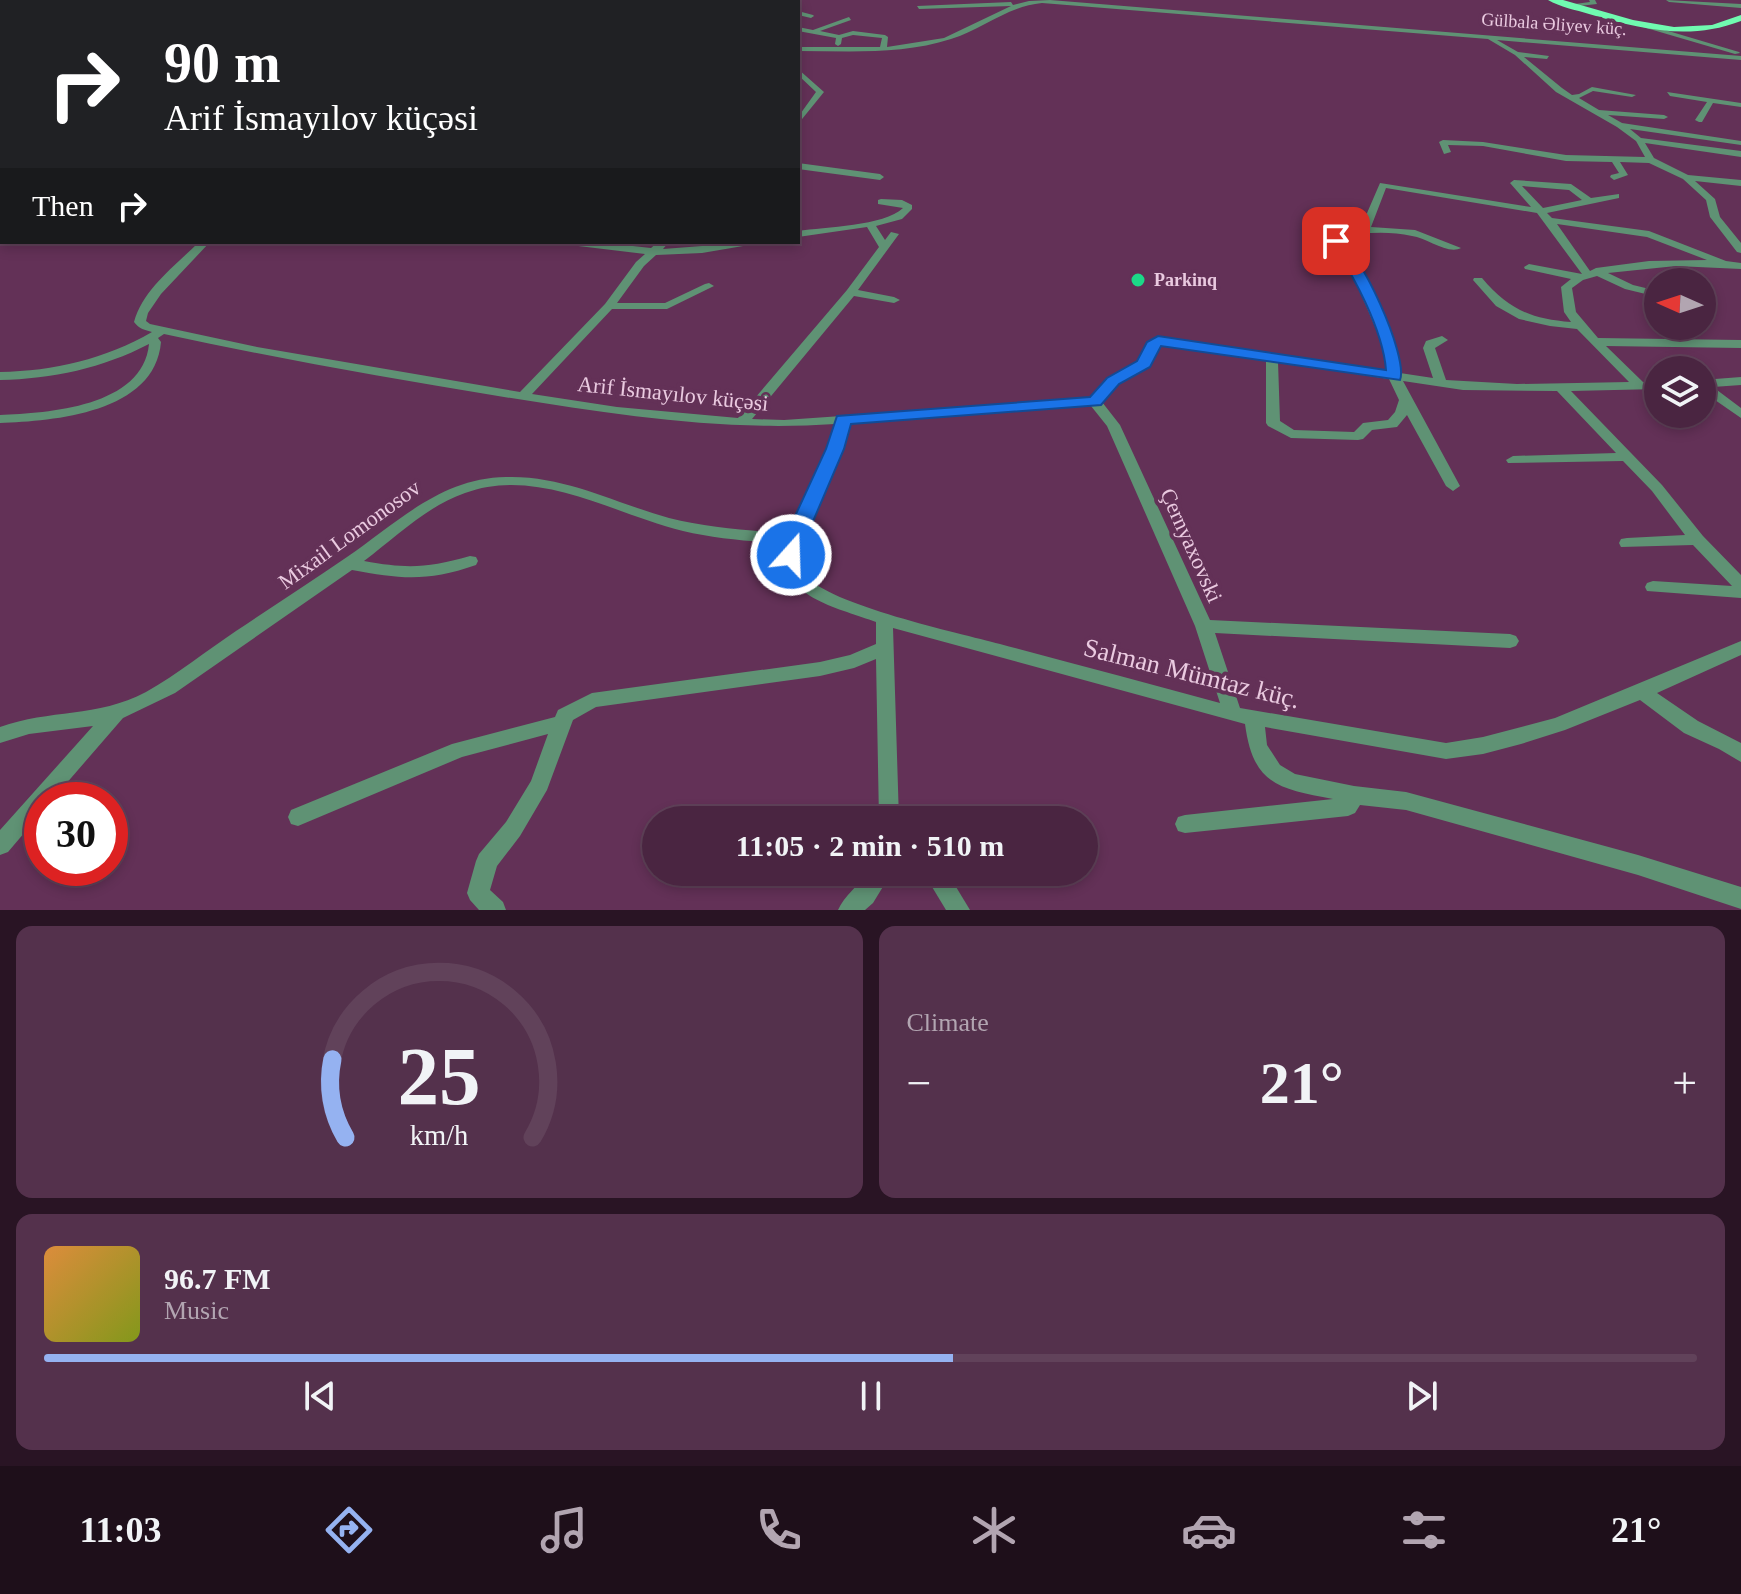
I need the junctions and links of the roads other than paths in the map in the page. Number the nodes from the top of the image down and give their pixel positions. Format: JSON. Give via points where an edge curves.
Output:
{"nodes":[{"id":1,"x":1553,"y":0,"type":"edge"},
{"id":2,"x":1592,"y":0,"type":"edge"},
{"id":3,"x":1669,"y":0,"type":"edge"},
{"id":4,"x":1077,"y":1,"type":"edge"},
{"id":5,"x":1167,"y":1,"type":"edge"},
{"id":6,"x":1687,"y":2,"type":"edge"},
{"id":7,"x":1721,"y":2,"type":"edge"},
{"id":8,"x":1015,"y":4,"type":"junction"},
{"id":9,"x":1570,"y":5,"type":"junction"},
{"id":10,"x":1741,"y":6,"type":"edge"},
{"id":11,"x":919,"y":7,"type":"dead end"},
{"id":12,"x":1208,"y":7,"type":"dead end"},
{"id":13,"x":1160,"y":10,"type":"junction"},
{"id":14,"x":1227,"y":11,"type":"junction"},
{"id":15,"x":800,"y":13,"type":"edge"},
{"id":16,"x":811,"y":16,"type":"dead end"},
{"id":17,"x":1741,"y":18,"type":"edge"},
{"id":18,"x":849,"y":19,"type":"dead end"},
{"id":19,"x":1624,"y":20,"type":"junction"},
{"id":20,"x":1711,"y":28,"type":"junction"},
{"id":21,"x":800,"y":29,"type":"edge"},
{"id":22,"x":813,"y":32,"type":"junction"},
{"id":23,"x":936,"y":34,"type":"dead end"},
{"id":24,"x":839,"y":37,"type":"junction"},
{"id":25,"x":1489,"y":38,"type":"junction"},
{"id":26,"x":947,"y":39,"type":"junction"},
{"id":27,"x":1718,"y":48,"type":"junction"},
{"id":28,"x":800,"y":49,"type":"edge"},
{"id":29,"x":838,"y":49,"type":"junction"},
{"id":30,"x":883,"y":49,"type":"junction"},
{"id":31,"x":1517,"y":54,"type":"junction"},
{"id":32,"x":1741,"y":56,"type":"edge"},
{"id":33,"x":1547,"y":57,"type":"dead end"},
{"id":34,"x":1722,"y":58,"type":"junction"},
{"id":35,"x":1732,"y":66,"type":"dead end"},
{"id":36,"x":800,"y":73,"type":"edge"},
{"id":37,"x":1670,"y":94,"type":"dead end"},
{"id":38,"x":1632,"y":95,"type":"dead end"},
{"id":39,"x":1570,"y":97,"type":"junction"},
{"id":40,"x":1711,"y":101,"type":"junction"},
{"id":41,"x":1741,"y":105,"type":"edge"},
{"id":42,"x":1595,"y":112,"type":"junction"},
{"id":43,"x":1664,"y":117,"type":"dead end"},
{"id":44,"x":800,"y":120,"type":"edge"},
{"id":45,"x":1699,"y":120,"type":"dead end"},
{"id":46,"x":1620,"y":125,"type":"junction"},
{"id":47,"x":1639,"y":140,"type":"junction"},
{"id":48,"x":1741,"y":143,"type":"edge"},
{"id":49,"x":1447,"y":152,"type":"dead end"},
{"id":50,"x":1741,"y":154,"type":"edge"},
{"id":51,"x":1615,"y":160,"type":"junction"},
{"id":52,"x":1651,"y":160,"type":"junction"},
{"id":53,"x":800,"y":166,"type":"edge"},
{"id":54,"x":880,"y":177,"type":"dead end"},
{"id":55,"x":1614,"y":177,"type":"dead end"},
{"id":56,"x":1686,"y":177,"type":"junction"},
{"id":57,"x":1741,"y":183,"type":"edge"},
{"id":58,"x":1616,"y":196,"type":"dead end"},
{"id":59,"x":1588,"y":200,"type":"junction"},
{"id":60,"x":881,"y":202,"type":"dead end"},
{"id":61,"x":837,"y":214,"type":"dead end"},
{"id":62,"x":1545,"y":216,"type":"junction"},
{"id":63,"x":870,"y":224,"type":"junction"},
{"id":64,"x":838,"y":227,"type":"junction"},
{"id":65,"x":1365,"y":229,"type":"junction"},
{"id":66,"x":800,"y":234,"type":"edge"},
{"id":67,"x":894,"y":234,"type":"dead end"},
{"id":68,"x":203,"y":244,"type":"edge"},
{"id":69,"x":598,"y":244,"type":"edge"},
{"id":70,"x":662,"y":244,"type":"edge"},
{"id":71,"x":737,"y":244,"type":"edge"},
{"id":72,"x":884,"y":247,"type":"junction"},
{"id":73,"x":1456,"y":248,"type":"dead end"},
{"id":74,"x":1741,"y":250,"type":"edge"},
{"id":75,"x":655,"y":252,"type":"junction"},
{"id":76,"x":1724,"y":263,"type":"junction"},
{"id":77,"x":1741,"y":266,"type":"edge"},
{"id":78,"x":1529,"y":267,"type":"dead end"},
{"id":79,"x":1587,"y":274,"type":"junction"},
{"id":80,"x":1478,"y":280,"type":"dead end"},
{"id":81,"x":709,"y":286,"type":"dead end"},
{"id":82,"x":1644,"y":291,"type":"edge"},
{"id":83,"x":851,"y":292,"type":"junction"},
{"id":84,"x":894,"y":300,"type":"dead end"},
{"id":85,"x":609,"y":306,"type":"junction"},
{"id":86,"x":1581,"y":326,"type":"junction"},
{"id":87,"x":155,"y":335,"type":"junction"},
{"id":88,"x":1442,"y":340,"type":"dead end"},
{"id":89,"x":1595,"y":342,"type":"junction"},
{"id":90,"x":1741,"y":344,"type":"edge"},
{"id":91,"x":1272,"y":357,"type":"junction"},
{"id":92,"x":0,"y":376,"type":"edge"},
{"id":93,"x":1394,"y":376,"type":"junction"},
{"id":94,"x":1741,"y":381,"type":"edge"},
{"id":95,"x":1441,"y":383,"type":"junction"},
{"id":96,"x":1716,"y":383,"type":"edge"},
{"id":97,"x":1639,"y":385,"type":"junction"},
{"id":98,"x":1644,"y":385,"type":"edge"},
{"id":99,"x":1560,"y":387,"type":"junction"},
{"id":100,"x":524,"y":395,"type":"junction"},
{"id":101,"x":1716,"y":395,"type":"edge"},
{"id":102,"x":1405,"y":400,"type":"junction"},
{"id":103,"x":1095,"y":402,"type":"junction"},
{"id":104,"x":1741,"y":414,"type":"edge"},
{"id":105,"x":0,"y":419,"type":"edge"},
{"id":106,"x":843,"y":420,"type":"junction"},
{"id":107,"x":741,"y":423,"type":"junction"},
{"id":108,"x":1626,"y":457,"type":"junction"},
{"id":109,"x":1513,"y":460,"type":"dead end"},
{"id":110,"x":1453,"y":486,"type":"dead end"},
{"id":111,"x":794,"y":540,"type":"junction"},
{"id":112,"x":1697,"y":540,"type":"junction"},
{"id":113,"x":1627,"y":543,"type":"dead end"},
{"id":114,"x":470,"y":561,"type":"dead end"},
{"id":115,"x":351,"y":564,"type":"junction"},
{"id":116,"x":1741,"y":585,"type":"edge"},
{"id":117,"x":1653,"y":587,"type":"dead end"},
{"id":118,"x":1741,"y":592,"type":"edge"},
{"id":119,"x":884,"y":619,"type":"junction"},
{"id":120,"x":1204,"y":626,"type":"junction"},
{"id":121,"x":1510,"y":641,"type":"dead end"},
{"id":122,"x":885,"y":647,"type":"junction"},
{"id":123,"x":1741,"y":648,"type":"edge"},
{"id":124,"x":1640,"y":690,"type":"junction"},
{"id":125,"x":116,"y":713,"type":"junction"},
{"id":126,"x":1243,"y":716,"type":"junction"},
{"id":127,"x":562,"y":723,"type":"junction"},
{"id":128,"x":0,"y":735,"type":"edge"},
{"id":129,"x":1741,"y":754,"type":"edge"},
{"id":130,"x":1354,"y":795,"type":"junction"},
{"id":131,"x":889,"y":806,"type":"edge"},
{"id":132,"x":298,"y":817,"type":"dead end"},
{"id":133,"x":1185,"y":824,"type":"dead end"},
{"id":134,"x":0,"y":845,"type":"edge"},
{"id":135,"x":871,"y":886,"type":"edge"},
{"id":136,"x":943,"y":886,"type":"edge"},
{"id":137,"x":1741,"y":898,"type":"edge"},
{"id":138,"x":495,"y":910,"type":"edge"},
{"id":139,"x":849,"y":910,"type":"edge"},
{"id":140,"x":959,"y":910,"type":"edge"}],
"edges":[{"from":1,"to":9,"type":"highway"},
{"from":2,"to":9,"type":"street","via":[[1594,4]]},
{"from":3,"to":6,"type":"street"},
{"from":4,"to":8,"type":"street","name":"Gülbala Əliyev küç."},
{"from":4,"to":13,"type":"street","name":"Gülbala Əliyev küç."},
{"from":5,"to":13,"type":"street"},
{"from":6,"to":7,"type":"street"},
{"from":7,"to":10,"type":"street"},
{"from":8,"to":11,"type":"street"},
{"from":8,"to":26,"type":"street","name":"Gülbala Əliyev küç."},
{"from":9,"to":19,"type":"highway"},
{"from":12,"to":14,"type":"street"},
{"from":13,"to":14,"type":"street","name":"Gülbala Əliyev küç."},
{"from":14,"to":25,"type":"street","name":"Gülbala Əliyev küç."},
{"from":15,"to":16,"type":"street"},
{"from":17,"to":20,"type":"highway"},
{"from":18,"to":22,"type":"street"},
{"from":19,"to":20,"type":"highway"},
{"from":19,"to":27,"type":"street"},
{"from":20,"to":27,"type":"street","via":[[1698,37]]},
{"from":21,"to":22,"type":"street"},
{"from":22,"to":24,"type":"street"},
{"from":23,"to":26,"type":"street"},
{"from":24,"to":29,"type":"street"},
{"from":24,"to":30,"type":"street","via":[[885,37]]},
{"from":25,"to":31,"type":"street"},
{"from":25,"to":34,"type":"street","name":"Gülbala Əliyev küç."},
{"from":26,"to":30,"type":"street","name":"Gülbala Əliyev küç."},
{"from":27,"to":32,"type":"street"},
{"from":28,"to":29,"type":"street","name":"Gülbala Əliyev küç."},
{"from":29,"to":30,"type":"street","name":"Gülbala Əliyev küç."},
{"from":31,"to":33,"type":"street"},
{"from":31,"to":39,"type":"street"},
{"from":32,"to":34,"type":"street","name":"Gülbala Əliyev küç."},
{"from":34,"to":35,"type":"street"},
{"from":36,"to":44,"type":"street","via":[[820,96]]},
{"from":37,"to":40,"type":"street"},
{"from":38,"to":39,"type":"street","via":[[1592,89]]},
{"from":39,"to":42,"type":"street"},
{"from":40,"to":41,"type":"street"},
{"from":40,"to":45,"type":"street"},
{"from":42,"to":43,"type":"street"},
{"from":42,"to":46,"type":"street"},
{"from":46,"to":47,"type":"street"},
{"from":46,"to":48,"type":"street"},
{"from":47,"to":50,"type":"street"},
{"from":47,"to":52,"type":"street"},
{"from":49,"to":51,"type":"street","via":[[1443,142]]},
{"from":51,"to":52,"type":"street"},
{"from":51,"to":55,"type":"street","via":[[1624,175]]},
{"from":52,"to":56,"type":"street"},
{"from":53,"to":54,"type":"street"},
{"from":56,"to":57,"type":"street"},
{"from":56,"to":74,"type":"street","via":[[1710,199],[1715,217]]},
{"from":58,"to":59,"type":"street"},
{"from":59,"to":62,"type":"street"},
{"from":59,"to":62,"type":"street","via":[[1571,187],[1514,183]]},
{"from":60,"to":63,"type":"street","via":[[909,207],[899,217]]},
{"from":61,"to":64,"type":"street"},
{"from":62,"to":65,"type":"street","via":[[1383,185]]},
{"from":62,"to":76,"type":"street","via":[[1649,234]]},
{"from":62,"to":79,"type":"street"},
{"from":63,"to":64,"type":"street"},
{"from":63,"to":72,"type":"street"},
{"from":64,"to":66,"type":"street"},
{"from":65,"to":73,"type":"street","via":[[1423,234]]},
{"from":65,"to":93,"type":"street","via":[[1334,236],[1350,257],[1392,352]]},
{"from":67,"to":72,"type":"street"},
{"from":68,"to":87,"type":"street","name":"Arif İsmayılov küçəsi","via":[[140,314],[140,322]]},
{"from":69,"to":75,"type":"street"},
{"from":70,"to":75,"type":"street"},
{"from":71,"to":75,"type":"street"},
{"from":72,"to":83,"type":"street"},
{"from":75,"to":85,"type":"street"},
{"from":76,"to":77,"type":"street"},
{"from":76,"to":79,"type":"street","via":[[1643,263]]},
{"from":78,"to":79,"type":"street"},
{"from":79,"to":82,"type":"street"},
{"from":79,"to":86,"type":"street","via":[[1566,287],[1570,312]]},
{"from":80,"to":86,"type":"street","via":[[1495,303],[1530,320]]},
{"from":81,"to":85,"type":"street","via":[[667,306]]},
{"from":83,"to":84,"type":"street"},
{"from":83,"to":107,"type":"street"},
{"from":85,"to":100,"type":"street"},
{"from":86,"to":89,"type":"street"},
{"from":87,"to":92,"type":"street","via":[[51,374]]},
{"from":87,"to":100,"type":"street","name":"Arif İsmayılov küçəsi"},
{"from":87,"to":105,"type":"street","via":[[154,357],[146,370],[109,398],[50,417]]},
{"from":88,"to":95,"type":"street","via":[[1429,348]]},
{"from":89,"to":90,"type":"street"},
{"from":89,"to":97,"type":"street"},
{"from":91,"to":93,"type":"street"},
{"from":91,"to":102,"type":"street","via":[[1273,423],[1291,434],[1358,436],[1368,426],[1392,424]]},
{"from":91,"to":103,"type":"street","via":[[1158,341],[1144,364],[1113,381]]},
{"from":93,"to":95,"type":"street"},
{"from":93,"to":102,"type":"street"},
{"from":94,"to":96,"type":"street"},
{"from":95,"to":99,"type":"street"},
{"from":97,"to":98,"type":"street"},
{"from":97,"to":99,"type":"street"},
{"from":99,"to":108,"type":"street"},
{"from":100,"to":107,"type":"street","name":"Arif İsmayılov küçəsi"},
{"from":101,"to":104,"type":"street"},
{"from":102,"to":110,"type":"street"},
{"from":103,"to":106,"type":"street","name":"Arif İsmayılov küçəsi"},
{"from":103,"to":120,"type":"street","name":"Çernyaxovski","via":[[1113,425]]},
{"from":106,"to":107,"type":"street","name":"Arif İsmayılov küçəsi"},
{"from":106,"to":111,"type":"street"},
{"from":108,"to":109,"type":"street"},
{"from":108,"to":112,"type":"street"},
{"from":111,"to":115,"type":"street","name":"Mixail Lomonosov","via":[[684,526],[542,481],[504,481],[446,493]]},
{"from":111,"to":119,"type":"street","name":"Salman Mümtaz küç.","via":[[792,567],[799,580],[820,595]]},
{"from":112,"to":113,"type":"street"},
{"from":112,"to":116,"type":"street"},
{"from":114,"to":115,"type":"street","via":[[423,575]]},
{"from":115,"to":125,"type":"street","name":"Mixail Lomonosov","via":[[189,676]]},
{"from":117,"to":118,"type":"street"},
{"from":119,"to":122,"type":"street"},
{"from":119,"to":126,"type":"street","name":"Salman Mümtaz küç."},
{"from":120,"to":121,"type":"street"},
{"from":120,"to":126,"type":"street","name":"Çernyaxovski"},
{"from":122,"to":127,"type":"street","via":[[820,669],[592,700],[565,715]]},
{"from":122,"to":131,"type":"street"},
{"from":123,"to":124,"type":"street","name":"Salman Mümtaz küç."},
{"from":124,"to":126,"type":"street","name":"Salman Mümtaz küç.","via":[[1541,730],[1446,751]]},
{"from":124,"to":129,"type":"street","via":[[1678,719]]},
{"from":125,"to":128,"type":"street","name":"Mixail Lomonosov"},
{"from":125,"to":134,"type":"street"},
{"from":126,"to":130,"type":"street","name":"Çernyaxovski","via":[[1273,771],[1290,782]]},
{"from":127,"to":132,"type":"street","via":[[459,750]]},
{"from":127,"to":138,"type":"street","via":[[540,784],[487,861],[478,893]]},
{"from":130,"to":133,"type":"street","via":[[1348,807]]},
{"from":130,"to":137,"type":"street","name":"Çernyaxovski","via":[[1406,801]]},
{"from":135,"to":139,"type":"street"},
{"from":136,"to":140,"type":"street"}]}
